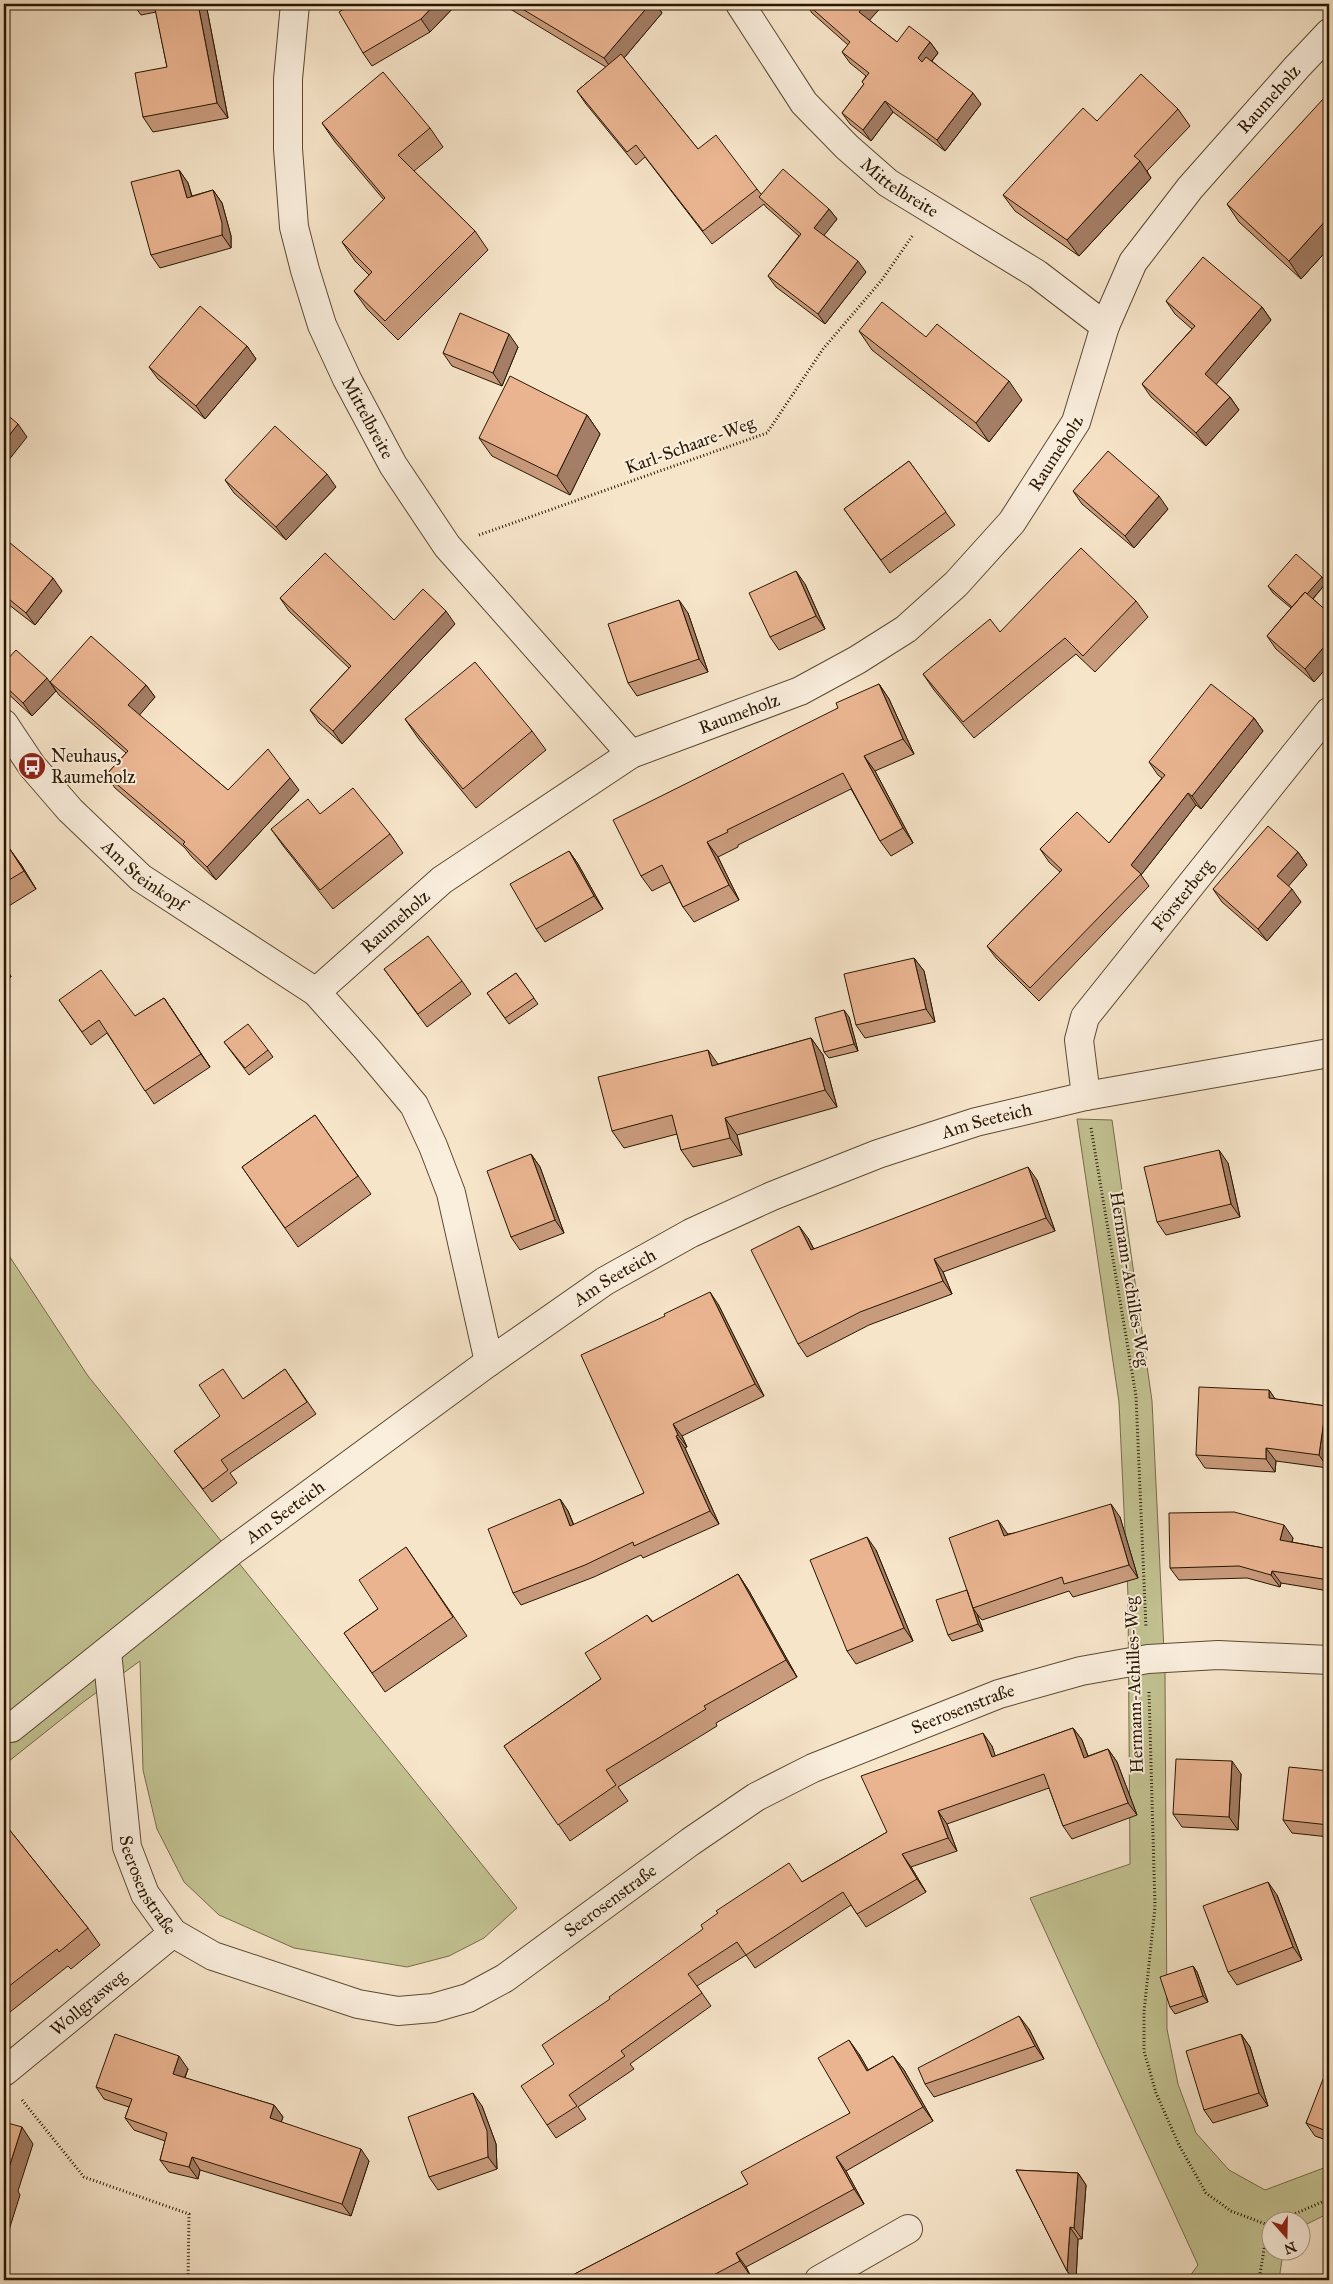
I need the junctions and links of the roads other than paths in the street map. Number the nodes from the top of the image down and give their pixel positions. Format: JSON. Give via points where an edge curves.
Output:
{"nodes":[{"id":1,"x":295,"y":4,"type":"edge"},
{"id":2,"x":740,"y":4,"type":"edge"},
{"id":3,"x":1329,"y":33,"type":"edge"},
{"id":4,"x":1105,"y":326,"type":"junction"},
{"id":5,"x":1329,"y":712,"type":"edge"},
{"id":6,"x":4,"y":724,"type":"edge"},
{"id":7,"x":630,"y":754,"type":"junction"},
{"id":8,"x":316,"y":992,"type":"junction"},
{"id":9,"x":1329,"y":1053,"type":"edge"},
{"id":10,"x":1086,"y":1096,"type":"junction"},
{"id":11,"x":489,"y":1362,"type":"junction"},
{"id":12,"x":107,"y":1652,"type":"junction"},
{"id":13,"x":1329,"y":1660,"type":"edge"},
{"id":14,"x":11,"y":1728,"type":"dead end"},
{"id":15,"x":173,"y":1933,"type":"junction"},
{"id":16,"x":10,"y":2083,"type":"edge"},
{"id":17,"x":908,"y":2229,"type":"dead end"},
{"id":18,"x":818,"y":2280,"type":"edge"}],
"edges":[{"from":1,"to":7,"type":"street","name":"Mittelbreite","via":[[288,79],[288,149],[294,227],[322,325],[393,465],[447,546]]},
{"from":2,"to":4,"type":"street","name":"Mittelbreite","via":[[804,103],[847,147],[888,183],[1037,274]]},
{"from":3,"to":4,"type":"street","name":"Raumeholz","via":[[1190,188],[1133,262]]},
{"from":4,"to":7,"type":"street","name":"Raumeholz","via":[[1076,422],[1012,522],[956,584],[906,629],[800,691]]},
{"from":5,"to":10,"type":"street","name":"Försterberg","via":[[1085,1017],[1078,1040]]},
{"from":6,"to":8,"type":"street","name":"Am Steinkopf","via":[[32,766],[70,810],[141,878]]},
{"from":7,"to":8,"type":"street","name":"Raumeholz","via":[[442,880]]},
{"from":8,"to":11,"type":"street","via":[[414,1105],[451,1193]]},
{"from":9,"to":10,"type":"street","name":"Am Seeteich"},
{"from":10,"to":11,"type":"street","name":"Am Seeteich","via":[[976,1122],[878,1154],[772,1196],[691,1233],[604,1281]]},
{"from":11,"to":12,"type":"street","name":"Am Seeteich","via":[[232,1551]]},
{"from":12,"to":14,"type":"street","name":"Am Seeteich"},
{"from":12,"to":15,"type":"street","name":"Seerosenstraße","via":[[126,1847],[145,1894]]},
{"from":13,"to":15,"type":"street","name":"Seerosenstraße","via":[[1218,1654],[1148,1659],[1081,1670],[999,1694],[813,1768],[756,1797],[505,1978],[468,1998],[433,2008],[398,2010],[358,2004],[213,1956]]},
{"from":15,"to":16,"type":"street","name":"Wollgrasweg"},
{"from":17,"to":18,"type":"street"}]}
